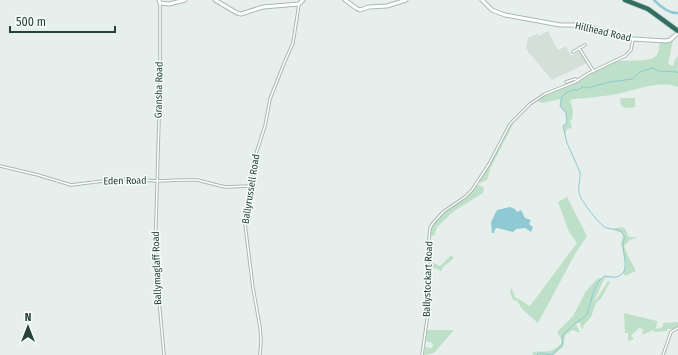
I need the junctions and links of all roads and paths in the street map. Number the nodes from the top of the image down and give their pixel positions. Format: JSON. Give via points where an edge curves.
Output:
{"nodes":[{"id":1,"x":185,"y":0,"type":"edge"},
{"id":2,"x":215,"y":0,"type":"edge"},
{"id":3,"x":303,"y":0,"type":"edge"},
{"id":4,"x":344,"y":0,"type":"edge"},
{"id":5,"x":406,"y":0,"type":"edge"},
{"id":6,"x":482,"y":0,"type":"edge"},
{"id":7,"x":625,"y":0,"type":"edge"},
{"id":8,"x":159,"y":1,"type":"edge"},
{"id":9,"x":299,"y":4,"type":"junction"},
{"id":10,"x":678,"y":32,"type":"edge"},
{"id":11,"x":633,"y":39,"type":"junction"},
{"id":12,"x":585,"y":45,"type":"dead end"},
{"id":13,"x":579,"y":48,"type":"junction"},
{"id":14,"x":573,"y":52,"type":"dead end"},
{"id":15,"x":594,"y":72,"type":"junction"},
{"id":16,"x":578,"y":81,"type":"junction"},
{"id":17,"x":566,"y":82,"type":"dead end"},
{"id":18,"x":0,"y":166,"type":"edge"},
{"id":19,"x":156,"y":181,"type":"junction"},
{"id":20,"x":251,"y":186,"type":"junction"},
{"id":21,"x":678,"y":328,"type":"edge"},
{"id":22,"x":164,"y":355,"type":"edge"},
{"id":23,"x":260,"y":355,"type":"edge"},
{"id":24,"x":422,"y":355,"type":"edge"},
{"id":25,"x":663,"y":355,"type":"edge"}],
"edges":[{"from":1,"to":8,"type":"street","via":[[169,4]]},
{"from":2,"to":9,"type":"street","via":[[241,14],[263,7]]},
{"from":3,"to":9,"type":"street"},
{"from":4,"to":5,"type":"street","via":[[359,10]]},
{"from":6,"to":11,"type":"street","name":"Hillhead Road","via":[[500,14],[560,25],[581,25]]},
{"from":7,"to":10,"type":"highway","via":[[648,9]]},
{"from":8,"to":19,"type":"street","name":"Gransha Road","via":[[160,85]]},
{"from":9,"to":20,"type":"street","name":"Ballyrussell Road","via":[[293,43],[270,99],[265,126],[254,160]]},
{"from":10,"to":11,"type":"street","name":"Hillhead Road","via":[[666,41]]},
{"from":11,"to":15,"type":"street","name":"Ballystockart Road","via":[[628,54]]},
{"from":12,"to":13,"type":"street"},
{"from":13,"to":14,"type":"street"},
{"from":13,"to":15,"type":"street"},
{"from":15,"to":16,"type":"street","name":"Ballystockart Road"},
{"from":16,"to":17,"type":"street","via":[[575,79]]},
{"from":16,"to":24,"type":"street","name":"Ballystockart Road","via":[[540,96],[516,117],[475,187],[443,212],[431,226],[426,273],[428,314]]},
{"from":18,"to":19,"type":"street","name":"Eden Road","via":[[68,185],[124,180]]},
{"from":19,"to":20,"type":"street","name":"Eden Road","via":[[192,180],[225,187]]},
{"from":19,"to":22,"type":"street","name":"Ballymaglaff Road","via":[[155,261]]},
{"from":20,"to":23,"type":"street","name":"Ballyrussell Road","via":[[245,229],[260,326]]},
{"from":21,"to":25,"type":"street","via":[[670,332]]}]}
